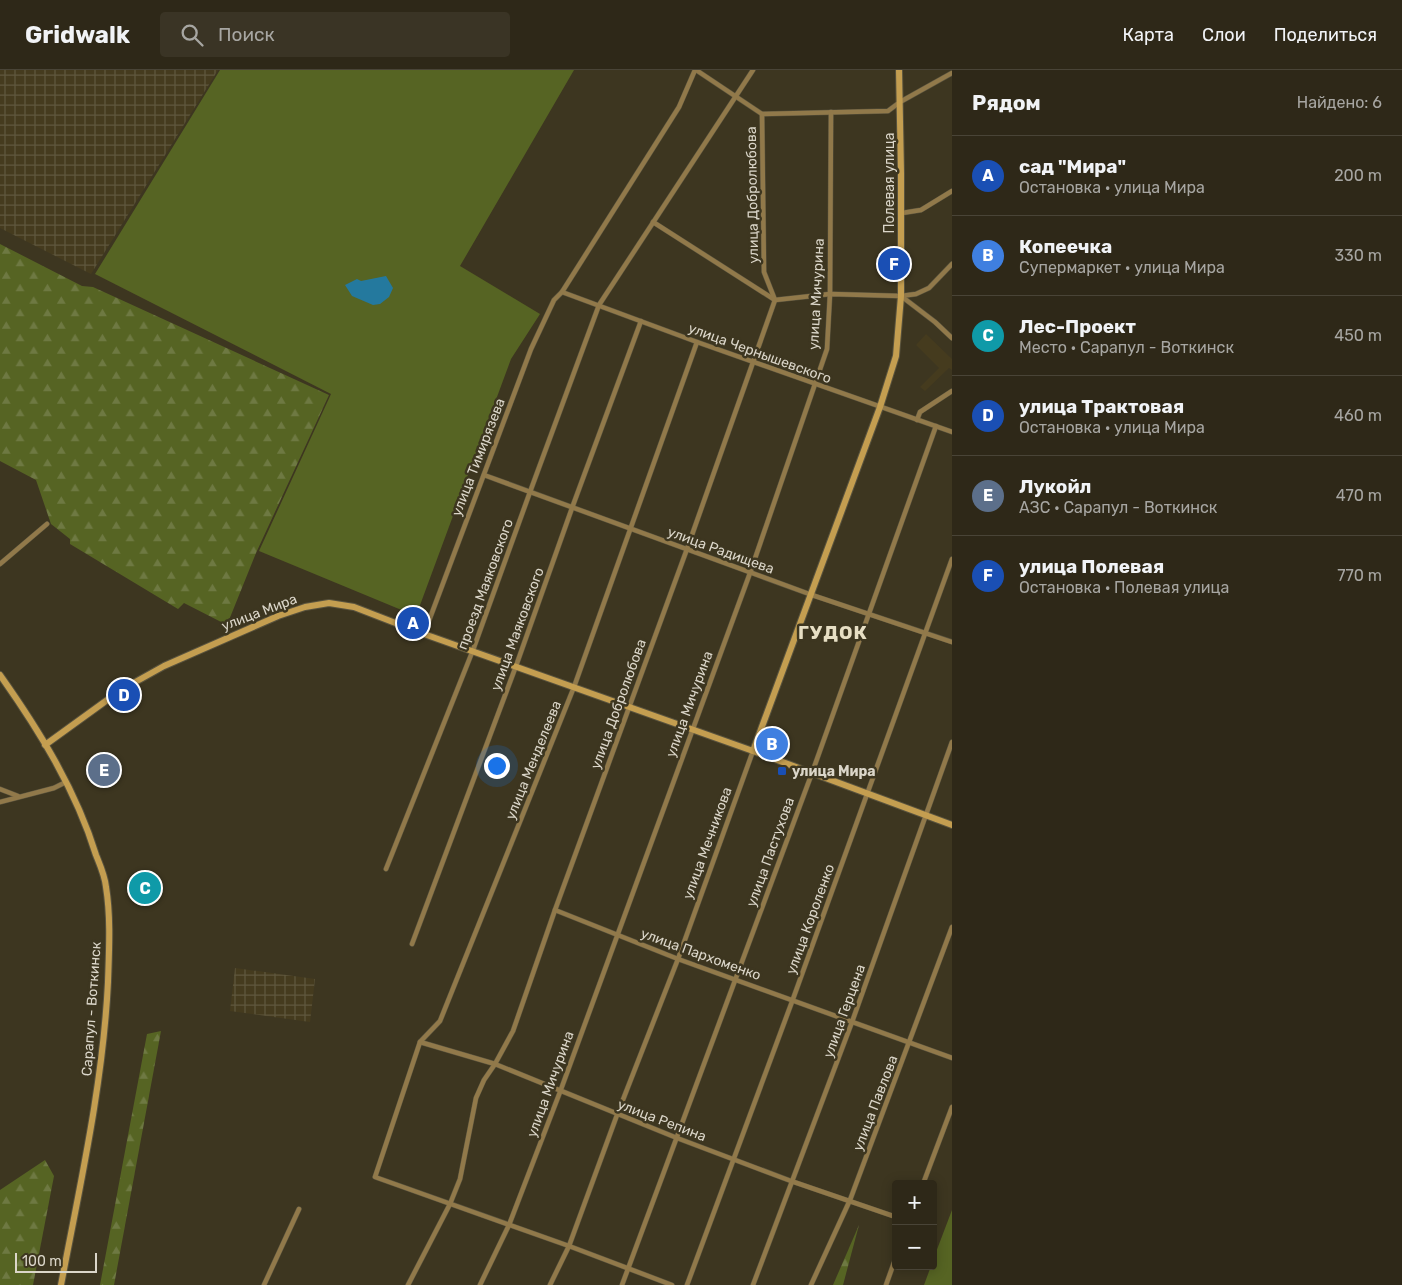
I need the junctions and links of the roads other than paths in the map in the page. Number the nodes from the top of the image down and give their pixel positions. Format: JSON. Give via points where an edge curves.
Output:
{"nodes":[{"id":1,"x":695,"y":70,"type":"edge"},
{"id":2,"x":753,"y":70,"type":"edge"},
{"id":3,"x":899,"y":70,"type":"edge"},
{"id":4,"x":952,"y":73,"type":"edge"},
{"id":5,"x":735,"y":97,"type":"junction"},
{"id":6,"x":900,"y":102,"type":"junction"},
{"id":7,"x":831,"y":112,"type":"junction"},
{"id":8,"x":762,"y":114,"type":"junction"},
{"id":9,"x":952,"y":191,"type":"edge"},
{"id":10,"x":902,"y":213,"type":"junction"},
{"id":11,"x":653,"y":222,"type":"junction"},
{"id":12,"x":952,"y":264,"type":"edge"},
{"id":13,"x":562,"y":292,"type":"junction"},
{"id":14,"x":830,"y":294,"type":"junction"},
{"id":15,"x":901,"y":296,"type":"junction"},
{"id":16,"x":775,"y":300,"type":"junction"},
{"id":17,"x":600,"y":304,"type":"junction"},
{"id":18,"x":641,"y":321,"type":"junction"},
{"id":19,"x":952,"y":338,"type":"edge"},
{"id":20,"x":697,"y":342,"type":"junction"},
{"id":21,"x":754,"y":362,"type":"junction"},
{"id":22,"x":816,"y":384,"type":"junction"},
{"id":23,"x":952,"y":391,"type":"edge"},
{"id":24,"x":880,"y":407,"type":"junction"},
{"id":25,"x":918,"y":420,"type":"junction"},
{"id":26,"x":936,"y":426,"type":"junction"},
{"id":27,"x":952,"y":432,"type":"edge"},
{"id":28,"x":484,"y":475,"type":"junction"},
{"id":29,"x":530,"y":492,"type":"junction"},
{"id":30,"x":572,"y":508,"type":"junction"},
{"id":31,"x":47,"y":524,"type":"dead end"},
{"id":32,"x":630,"y":529,"type":"junction"},
{"id":33,"x":687,"y":549,"type":"junction"},
{"id":34,"x":952,"y":559,"type":"edge"},
{"id":35,"x":0,"y":564,"type":"edge"},
{"id":36,"x":750,"y":572,"type":"junction"},
{"id":37,"x":812,"y":595,"type":"junction"},
{"id":38,"x":869,"y":615,"type":"junction"},
{"id":39,"x":926,"y":633,"type":"junction"},
{"id":40,"x":424,"y":634,"type":"junction"},
{"id":41,"x":952,"y":642,"type":"edge"},
{"id":42,"x":473,"y":650,"type":"junction"},
{"id":43,"x":516,"y":666,"type":"junction"},
{"id":44,"x":0,"y":675,"type":"edge"},
{"id":45,"x":574,"y":687,"type":"junction"},
{"id":46,"x":629,"y":708,"type":"junction"},
{"id":47,"x":692,"y":729,"type":"junction"},
{"id":48,"x":952,"y":742,"type":"edge"},
{"id":49,"x":45,"y":745,"type":"junction"},
{"id":50,"x":753,"y":751,"type":"junction"},
{"id":51,"x":812,"y":773,"type":"junction"},
{"id":52,"x":66,"y":782,"type":"junction"},
{"id":53,"x":0,"y":789,"type":"edge"},
{"id":54,"x":868,"y":793,"type":"junction"},
{"id":55,"x":18,"y":796,"type":"junction"},
{"id":56,"x":0,"y":802,"type":"edge"},
{"id":57,"x":927,"y":815,"type":"junction"},
{"id":58,"x":952,"y":824,"type":"edge"},
{"id":59,"x":386,"y":870,"type":"dead end"},
{"id":60,"x":555,"y":910,"type":"junction"},
{"id":61,"x":952,"y":927,"type":"edge"},
{"id":62,"x":617,"y":934,"type":"junction"},
{"id":63,"x":412,"y":944,"type":"dead end"},
{"id":64,"x":678,"y":959,"type":"junction"},
{"id":65,"x":735,"y":979,"type":"junction"},
{"id":66,"x":793,"y":1000,"type":"junction"},
{"id":67,"x":852,"y":1022,"type":"junction"},
{"id":68,"x":420,"y":1042,"type":"junction"},
{"id":69,"x":910,"y":1042,"type":"junction"},
{"id":70,"x":952,"y":1058,"type":"edge"},
{"id":71,"x":495,"y":1064,"type":"junction"},
{"id":72,"x":560,"y":1092,"type":"junction"},
{"id":73,"x":952,"y":1107,"type":"edge"},
{"id":74,"x":617,"y":1114,"type":"junction"},
{"id":75,"x":677,"y":1138,"type":"junction"},
{"id":76,"x":732,"y":1159,"type":"junction"},
{"id":77,"x":925,"y":1180,"type":"edge"},
{"id":78,"x":791,"y":1181,"type":"junction"},
{"id":79,"x":850,"y":1200,"type":"junction"},
{"id":80,"x":450,"y":1204,"type":"junction"},
{"id":81,"x":299,"y":1210,"type":"dead end"},
{"id":82,"x":892,"y":1216,"type":"edge"},
{"id":83,"x":509,"y":1225,"type":"junction"},
{"id":84,"x":569,"y":1246,"type":"junction"},
{"id":85,"x":892,"y":1268,"type":"edge"},
{"id":86,"x":628,"y":1269,"type":"junction"},
{"id":87,"x":61,"y":1285,"type":"edge"},
{"id":88,"x":264,"y":1285,"type":"edge"},
{"id":89,"x":408,"y":1285,"type":"edge"},
{"id":90,"x":480,"y":1285,"type":"edge"},
{"id":91,"x":550,"y":1285,"type":"edge"},
{"id":92,"x":622,"y":1285,"type":"edge"},
{"id":93,"x":672,"y":1285,"type":"edge"},
{"id":94,"x":687,"y":1285,"type":"edge"},
{"id":95,"x":753,"y":1285,"type":"edge"},
{"id":96,"x":811,"y":1285,"type":"edge"},
{"id":97,"x":886,"y":1285,"type":"edge"}],
"edges":[{"from":1,"to":5,"type":"street"},
{"from":1,"to":13,"type":"street","name":"улица Тимирязева","via":[[679,107]]},
{"from":2,"to":5,"type":"street"},
{"from":3,"to":6,"type":"main road","name":"Полевая улица"},
{"from":4,"to":6,"type":"street"},
{"from":5,"to":8,"type":"street"},
{"from":5,"to":11,"type":"street"},
{"from":6,"to":7,"type":"street","via":[[888,111]]},
{"from":6,"to":10,"type":"main road","name":"Полевая улица"},
{"from":7,"to":8,"type":"street"},
{"from":7,"to":14,"type":"street","name":"улица Мичурина"},
{"from":8,"to":16,"type":"street","name":"улица Добролюбова","via":[[764,272]]},
{"from":9,"to":10,"type":"street","via":[[921,210]]},
{"from":10,"to":15,"type":"main road","name":"Полевая улица"},
{"from":11,"to":16,"type":"street"},
{"from":11,"to":17,"type":"street"},
{"from":12,"to":15,"type":"street","via":[[929,288]]},
{"from":13,"to":17,"type":"street","name":"улица Чернышевского"},
{"from":13,"to":28,"type":"street","name":"улица Тимирязева","via":[[554,300],[531,349]]},
{"from":14,"to":15,"type":"street"},
{"from":14,"to":16,"type":"street"},
{"from":14,"to":22,"type":"street","name":"улица Мичурина","via":[[827,350]]},
{"from":15,"to":19,"type":"street"},
{"from":15,"to":24,"type":"main road","name":"Полевая улица","via":[[896,356]]},
{"from":16,"to":21,"type":"street","name":"улица Добролюбова"},
{"from":17,"to":18,"type":"street","name":"улица Чернышевского"},
{"from":17,"to":29,"type":"street","name":"проезд Маяковского"},
{"from":18,"to":20,"type":"street","name":"улица Чернышевского"},
{"from":18,"to":30,"type":"street","name":"улица Маяковского"},
{"from":20,"to":21,"type":"street","name":"улица Чернышевского"},
{"from":20,"to":32,"type":"street","name":"улица Менделеева"},
{"from":21,"to":22,"type":"street","name":"улица Чернышевского"},
{"from":21,"to":33,"type":"street","name":"улица Добролюбова"},
{"from":22,"to":24,"type":"street","name":"улица Чернышевского"},
{"from":22,"to":36,"type":"street","name":"улица Мичурина"},
{"from":23,"to":25,"type":"street","via":[[920,412]]},
{"from":24,"to":25,"type":"street","name":"улица Чернышевского"},
{"from":24,"to":37,"type":"main road","name":"улица Мечникова"},
{"from":25,"to":26,"type":"street","name":"улица Чернышевского"},
{"from":26,"to":27,"type":"street","name":"улица Чернышевского"},
{"from":26,"to":38,"type":"street","name":"улица Пастухова"},
{"from":28,"to":29,"type":"street","name":"улица Радищева"},
{"from":28,"to":40,"type":"street","name":"улица Тимирязева"},
{"from":29,"to":30,"type":"street","name":"улица Радищева"},
{"from":29,"to":42,"type":"street","name":"проезд Маяковского"},
{"from":30,"to":32,"type":"street","name":"улица Радищева"},
{"from":30,"to":43,"type":"street","name":"улица Маяковского"},
{"from":31,"to":35,"type":"street"},
{"from":32,"to":33,"type":"street","name":"улица Радищева"},
{"from":32,"to":45,"type":"street","name":"улица Менделеева"},
{"from":33,"to":36,"type":"street","name":"улица Радищева"},
{"from":33,"to":46,"type":"street","name":"улица Добролюбова"},
{"from":34,"to":39,"type":"street","name":"улица Короленко"},
{"from":36,"to":37,"type":"street","name":"улица Радищева"},
{"from":36,"to":47,"type":"street","name":"улица Мичурина"},
{"from":37,"to":38,"type":"street","name":"улица Радищева"},
{"from":37,"to":50,"type":"main road","name":"улица Мечникова"},
{"from":38,"to":39,"type":"street","name":"улица Радищева"},
{"from":38,"to":51,"type":"street","name":"улица Пастухова"},
{"from":39,"to":41,"type":"street","name":"улица Радищева"},
{"from":39,"to":54,"type":"street","name":"улица Короленко"},
{"from":40,"to":42,"type":"main road","name":"улица Мира"},
{"from":40,"to":49,"type":"main road","name":"улица Мира","via":[[354,607],[329,603],[306,607],[164,666],[121,690]]},
{"from":42,"to":43,"type":"main road","name":"улица Мира"},
{"from":42,"to":59,"type":"street","name":"проезд Маяковского"},
{"from":43,"to":45,"type":"main road","name":"улица Мира"},
{"from":43,"to":63,"type":"street","name":"улица Маяковского"},
{"from":44,"to":49,"type":"main road","name":"Сарапул - Воткинск"},
{"from":45,"to":46,"type":"main road","name":"улица Мира"},
{"from":45,"to":68,"type":"street","name":"улица Менделеева","via":[[440,1021]]},
{"from":46,"to":47,"type":"main road","name":"улица Мира"},
{"from":46,"to":60,"type":"street","name":"улица Добролюбова"},
{"from":47,"to":50,"type":"main road","name":"улица Мира"},
{"from":47,"to":62,"type":"street","name":"улица Мичурина"},
{"from":48,"to":57,"type":"street","name":"улица Герцена"},
{"from":49,"to":52,"type":"main road","name":"Сарапул - Воткинск"},
{"from":50,"to":51,"type":"main road","name":"улица Мира"},
{"from":50,"to":64,"type":"street","name":"улица Мечникова"},
{"from":51,"to":54,"type":"main road","name":"улица Мира"},
{"from":51,"to":65,"type":"street","name":"улица Пастухова"},
{"from":52,"to":55,"type":"street"},
{"from":52,"to":87,"type":"main road","name":"Сарапул - Воткинск","via":[[87,826],[106,886],[110,943],[97,1096]]},
{"from":53,"to":55,"type":"street"},
{"from":54,"to":57,"type":"main road","name":"улица Мира"},
{"from":54,"to":66,"type":"street","name":"улица Короленко"},
{"from":55,"to":56,"type":"street"},
{"from":57,"to":58,"type":"main road","name":"улица Мира"},
{"from":57,"to":67,"type":"street","name":"улица Герцена"},
{"from":60,"to":62,"type":"street","name":"улица Пархоменко"},
{"from":60,"to":71,"type":"street","name":"улица Добролюбова","via":[[513,1031]]},
{"from":61,"to":69,"type":"street","name":"улица Павлова"},
{"from":62,"to":64,"type":"street","name":"улица Пархоменко"},
{"from":62,"to":72,"type":"street","name":"улица Мичурина"},
{"from":64,"to":65,"type":"street","name":"улица Пархоменко"},
{"from":64,"to":74,"type":"street","name":"улица Мечникова"},
{"from":65,"to":66,"type":"street","name":"улица Пархоменко"},
{"from":65,"to":75,"type":"street","name":"улица Пастухова"},
{"from":66,"to":67,"type":"street","name":"улица Пархоменко"},
{"from":66,"to":76,"type":"street","name":"улица Короленко"},
{"from":67,"to":69,"type":"street","name":"улица Пархоменко"},
{"from":67,"to":78,"type":"street","name":"улица Герцена"},
{"from":68,"to":71,"type":"street","name":"улица Репина"},
{"from":68,"to":80,"type":"street","name":"улица Менделеева","via":[[375,1177]]},
{"from":69,"to":70,"type":"street","name":"улица Пархоменко"},
{"from":69,"to":79,"type":"street","name":"улица Павлова"},
{"from":71,"to":72,"type":"street","name":"улица Репина"},
{"from":71,"to":80,"type":"street","name":"улица Добролюбова","via":[[476,1098],[460,1179]]},
{"from":72,"to":74,"type":"street","name":"улица Репина"},
{"from":72,"to":83,"type":"street","name":"улица Мичурина"},
{"from":73,"to":77,"type":"street"},
{"from":74,"to":75,"type":"street","name":"улица Репина"},
{"from":74,"to":84,"type":"street","name":"улица Мечникова"},
{"from":75,"to":76,"type":"street","name":"улица Репина"},
{"from":75,"to":86,"type":"street","name":"улица Пастухова"},
{"from":76,"to":78,"type":"street","name":"улица Репина"},
{"from":76,"to":94,"type":"street","name":"улица Короленко"},
{"from":78,"to":79,"type":"street","name":"улица Репина"},
{"from":78,"to":95,"type":"street","name":"улица Герцена"},
{"from":79,"to":82,"type":"street","name":"улица Репина"},
{"from":79,"to":96,"type":"street","name":"улица Павлова"},
{"from":80,"to":83,"type":"street"},
{"from":80,"to":89,"type":"street","name":"улица Добролюбова"},
{"from":81,"to":88,"type":"street"},
{"from":83,"to":84,"type":"street"},
{"from":83,"to":90,"type":"street","name":"улица Мичурина"},
{"from":84,"to":86,"type":"street"},
{"from":84,"to":91,"type":"street","name":"улица Мечникова"},
{"from":85,"to":97,"type":"street"},
{"from":86,"to":92,"type":"street","name":"улица Пастухова"},
{"from":86,"to":93,"type":"street"}]}
